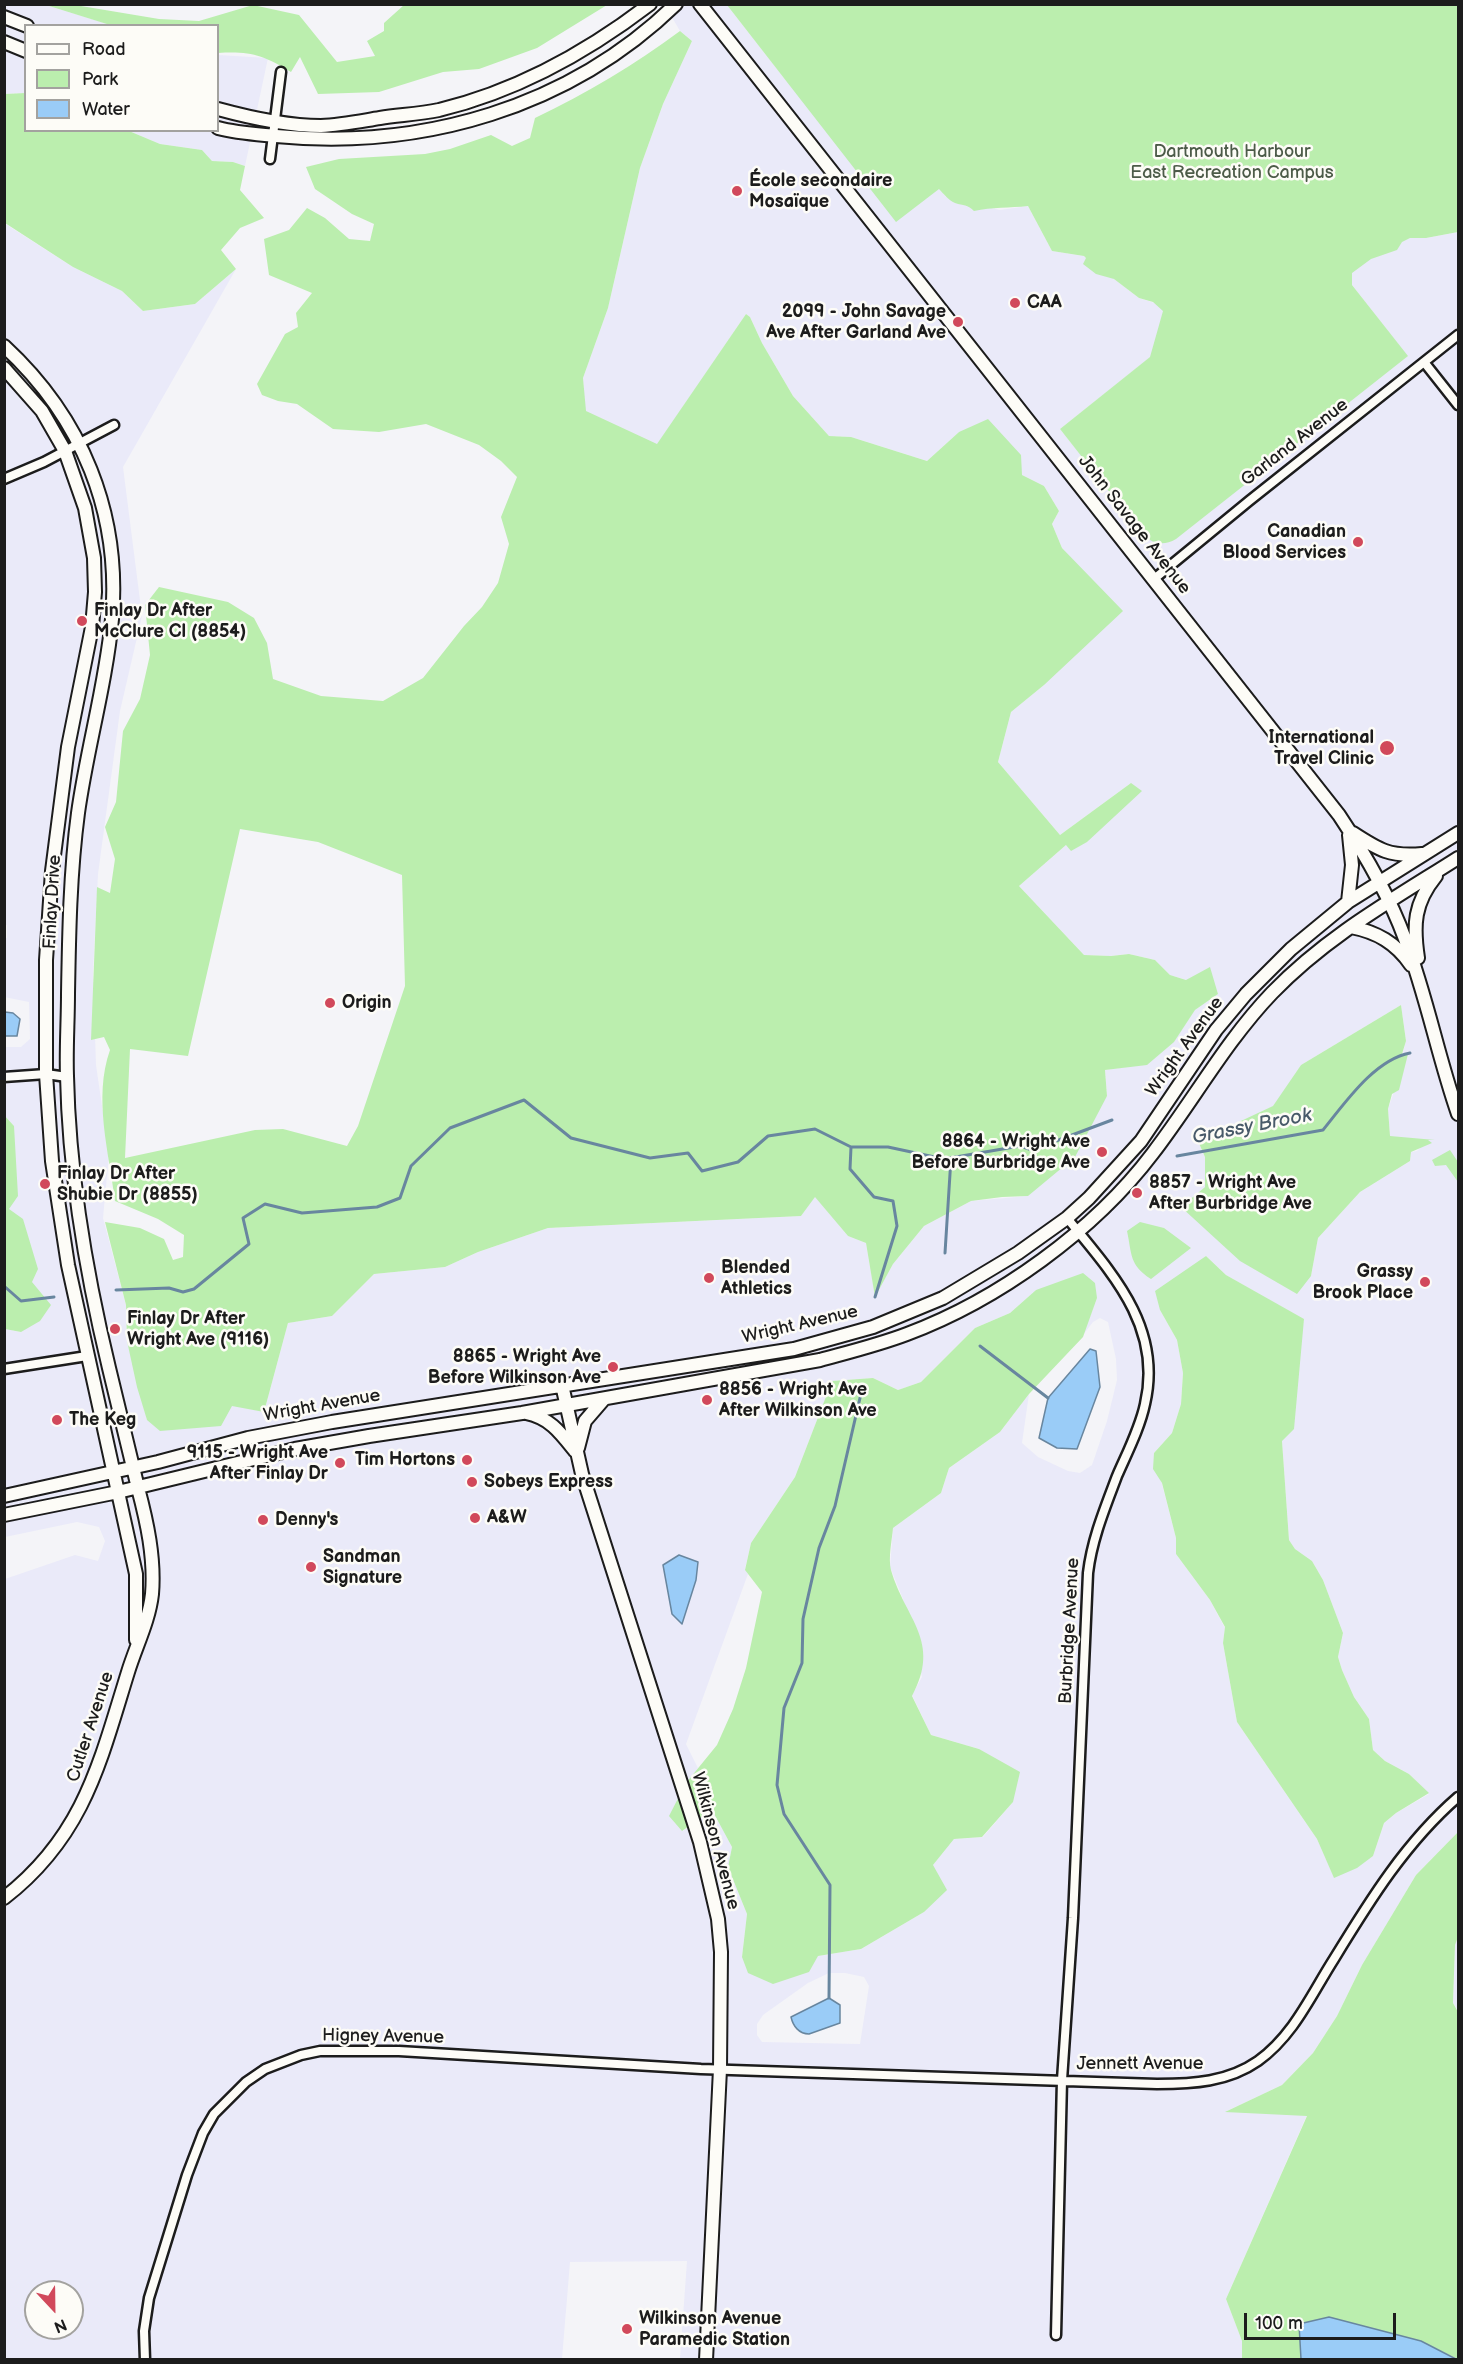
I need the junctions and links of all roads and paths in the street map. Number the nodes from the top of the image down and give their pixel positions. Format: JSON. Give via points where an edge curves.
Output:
{"nodes":[{"id":1,"x":650,"y":4,"type":"edge"},
{"id":2,"x":676,"y":4,"type":"edge"},
{"id":3,"x":700,"y":4,"type":"edge"},
{"id":4,"x":4,"y":17,"type":"edge"},
{"id":5,"x":24,"y":25,"type":"edge"},
{"id":6,"x":4,"y":42,"type":"edge"},
{"id":7,"x":24,"y":50,"type":"edge"},
{"id":8,"x":281,"y":72,"type":"dead end"},
{"id":9,"x":219,"y":109,"type":"edge"},
{"id":10,"x":276,"y":122,"type":"junction"},
{"id":11,"x":219,"y":128,"type":"edge"},
{"id":12,"x":274,"y":135,"type":"junction"},
{"id":13,"x":270,"y":159,"type":"dead end"},
{"id":14,"x":1458,"y":335,"type":"edge"},
{"id":15,"x":4,"y":346,"type":"edge"},
{"id":16,"x":1424,"y":362,"type":"junction"},
{"id":17,"x":4,"y":368,"type":"edge"},
{"id":18,"x":1458,"y":405,"type":"edge"},
{"id":19,"x":114,"y":425,"type":"dead end"},
{"id":20,"x":80,"y":443,"type":"junction"},
{"id":21,"x":65,"y":451,"type":"junction"},
{"id":22,"x":4,"y":479,"type":"edge"},
{"id":23,"x":1154,"y":579,"type":"junction"},
{"id":24,"x":1349,"y":830,"type":"junction"},
{"id":25,"x":1458,"y":833,"type":"edge"},
{"id":26,"x":1427,"y":853,"type":"junction"},
{"id":27,"x":1458,"y":858,"type":"edge"},
{"id":28,"x":1442,"y":868,"type":"junction"},
{"id":29,"x":1380,"y":883,"type":"junction"},
{"id":30,"x":1389,"y":901,"type":"junction"},
{"id":31,"x":1348,"y":902,"type":"junction"},
{"id":32,"x":1351,"y":927,"type":"junction"},
{"id":33,"x":1422,"y":989,"type":"junction"},
{"id":34,"x":46,"y":1074,"type":"junction"},
{"id":35,"x":4,"y":1077,"type":"edge"},
{"id":36,"x":67,"y":1077,"type":"junction"},
{"id":37,"x":1458,"y":1114,"type":"edge"},
{"id":38,"x":1067,"y":1218,"type":"junction"},
{"id":39,"x":1079,"y":1232,"type":"junction"},
{"id":40,"x":87,"y":1356,"type":"junction"},
{"id":41,"x":4,"y":1369,"type":"edge"},
{"id":42,"x":562,"y":1385,"type":"junction"},
{"id":43,"x":606,"y":1398,"type":"junction"},
{"id":44,"x":566,"y":1405,"type":"junction"},
{"id":45,"x":522,"y":1413,"type":"junction"},
{"id":46,"x":578,"y":1455,"type":"junction"},
{"id":47,"x":134,"y":1468,"type":"junction"},
{"id":48,"x":114,"y":1472,"type":"junction"},
{"id":49,"x":138,"y":1487,"type":"junction"},
{"id":50,"x":118,"y":1492,"type":"junction"},
{"id":51,"x":4,"y":1496,"type":"edge"},
{"id":52,"x":4,"y":1515,"type":"edge"},
{"id":53,"x":136,"y":1646,"type":"junction"},
{"id":54,"x":1458,"y":1797,"type":"edge"},
{"id":55,"x":4,"y":1898,"type":"edge"},
{"id":56,"x":720,"y":2069,"type":"junction"},
{"id":57,"x":1062,"y":2080,"type":"junction"},
{"id":58,"x":1056,"y":2336,"type":"dead end"},
{"id":59,"x":145,"y":2360,"type":"edge"},
{"id":60,"x":706,"y":2360,"type":"edge"}],
"edges":[{"from":1,"to":10,"type":"main road","via":[[597,43],[554,68],[479,98],[440,109],[361,122],[322,126]]},
{"from":2,"to":12,"type":"main road","via":[[601,63],[549,92],[487,116],[393,136],[323,139]]},
{"from":3,"to":23,"type":"main road","name":"John Savage Avenue"},
{"from":4,"to":5,"type":"main road"},
{"from":6,"to":7,"type":"main road"},
{"from":8,"to":10,"type":"street"},
{"from":9,"to":10,"type":"main road"},
{"from":10,"to":12,"type":"street"},
{"from":11,"to":12,"type":"main road","via":[[247,135]]},
{"from":12,"to":13,"type":"street"},
{"from":14,"to":16,"type":"street","name":"Garland Avenue"},
{"from":15,"to":20,"type":"main road","name":"Finlay Drive","via":[[48,392]]},
{"from":16,"to":18,"type":"street"},
{"from":16,"to":23,"type":"street","name":"Garland Avenue"},
{"from":17,"to":21,"type":"main road","name":"Finlay Drive","via":[[42,411]]},
{"from":19,"to":20,"type":"street"},
{"from":20,"to":21,"type":"street"},
{"from":20,"to":36,"type":"main road","name":"Finlay Drive","via":[[104,510],[113,596],[108,649],[86,760],[74,849]]},
{"from":21,"to":22,"type":"street"},
{"from":21,"to":34,"type":"main road","name":"Finlay Drive","via":[[89,524],[95,592],[56,836],[46,960]]},
{"from":23,"to":24,"type":"main road","name":"John Savage Avenue"},
{"from":24,"to":26,"type":"main road","via":[[1379,849],[1402,856]]},
{"from":24,"to":29,"type":"main road","name":"John Savage Avenue"},
{"from":24,"to":31,"type":"main road","via":[[1352,865]]},
{"from":25,"to":26,"type":"main road","name":"Wright Avenue"},
{"from":26,"to":29,"type":"main road","name":"Wright Avenue"},
{"from":27,"to":28,"type":"main road","name":"Wright Avenue"},
{"from":28,"to":30,"type":"main road","name":"Wright Avenue"},
{"from":28,"to":33,"type":"main road","via":[[1429,884],[1415,916]]},
{"from":29,"to":30,"type":"main road","name":"John Savage Avenue"},
{"from":29,"to":31,"type":"main road","name":"Wright Avenue"},
{"from":30,"to":32,"type":"main road","name":"Wright Avenue"},
{"from":30,"to":33,"type":"main road","name":"John Savage Avenue"},
{"from":31,"to":38,"type":"main road","name":"Wright Avenue","via":[[1291,949],[1246,994],[1216,1030],[1141,1142]]},
{"from":32,"to":33,"type":"main road","via":[[1391,943],[1410,964]]},
{"from":32,"to":39,"type":"main road","name":"Wright Avenue","via":[[1320,948],[1270,996],[1151,1156]]},
{"from":33,"to":37,"type":"main road","name":"John Savage Avenue"},
{"from":34,"to":35,"type":"street"},
{"from":34,"to":36,"type":"street"},
{"from":34,"to":40,"type":"main road","name":"Finlay Drive","via":[[50,1144]]},
{"from":36,"to":47,"type":"main road","name":"Finlay Drive","via":[[89,1277]]},
{"from":38,"to":39,"type":"street","name":"Burbridge Avenue"},
{"from":38,"to":42,"type":"main road","name":"Wright Avenue","via":[[952,1293],[873,1327],[794,1349]]},
{"from":39,"to":43,"type":"main road","name":"Wright Avenue","via":[[992,1293],[908,1334],[820,1360]]},
{"from":39,"to":57,"type":"street","name":"Burbridge Avenue","via":[[1134,1310],[1149,1358],[1150,1382],[1089,1562]]},
{"from":40,"to":41,"type":"street"},
{"from":40,"to":48,"type":"main road","name":"Finlay Drive"},
{"from":42,"to":44,"type":"main road","name":"Wilkinson Avenue"},
{"from":42,"to":47,"type":"main road","name":"Wright Avenue","via":[[248,1438]]},
{"from":43,"to":44,"type":"main road","name":"Wright Avenue"},
{"from":43,"to":46,"type":"main road","via":[[585,1420]]},
{"from":44,"to":45,"type":"main road","name":"Wright Avenue"},
{"from":44,"to":46,"type":"main road","name":"Wilkinson Avenue"},
{"from":45,"to":46,"type":"main road","via":[[554,1424]]},
{"from":45,"to":49,"type":"main road","name":"Wright Avenue","via":[[295,1449]]},
{"from":46,"to":56,"type":"main road","name":"Wilkinson Avenue","via":[[711,1882],[721,1952]]},
{"from":47,"to":48,"type":"main road","name":"Wright Avenue"},
{"from":47,"to":49,"type":"main road","name":"Finlay Drive"},
{"from":48,"to":50,"type":"main road","name":"Finlay Drive"},
{"from":48,"to":51,"type":"main road","name":"Wright Avenue"},
{"from":49,"to":50,"type":"main road","name":"Wright Avenue"},
{"from":49,"to":53,"type":"main road","name":"Cutler Avenue","via":[[153,1566],[148,1616]]},
{"from":50,"to":52,"type":"main road","name":"Wright Avenue"},
{"from":50,"to":53,"type":"main road","name":"Cutler Avenue","via":[[136,1574]]},
{"from":53,"to":55,"type":"main road","name":"Cutler Avenue","via":[[97,1773],[83,1803],[55,1847]]},
{"from":54,"to":57,"type":"street","name":"Jennett Avenue","via":[[1398,1861],[1304,2011],[1289,2032],[1258,2061],[1235,2073],[1193,2084]]},
{"from":56,"to":57,"type":"street","name":"Jennett Avenue"},
{"from":56,"to":59,"type":"street","name":"Higney Avenue","via":[[399,2051],[320,2051],[265,2069],[231,2095],[203,2133],[149,2298]]},
{"from":56,"to":60,"type":"main road","name":"Wilkinson Avenue"},
{"from":57,"to":58,"type":"street","name":"Burbridge Avenue"}]}
